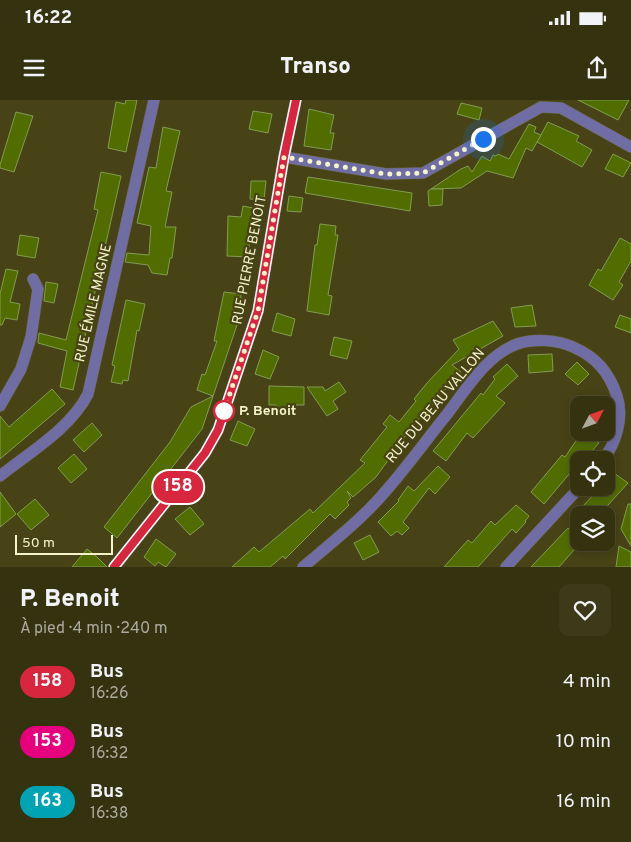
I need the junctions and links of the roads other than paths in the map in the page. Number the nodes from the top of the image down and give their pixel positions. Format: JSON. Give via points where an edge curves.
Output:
{"nodes":[{"id":1,"x":154,"y":100,"type":"edge"},
{"id":2,"x":296,"y":100,"type":"edge"},
{"id":3,"x":631,"y":146,"type":"edge"},
{"id":4,"x":284,"y":157,"type":"junction"},
{"id":5,"x":33,"y":279,"type":"dead end"},
{"id":6,"x":0,"y":406,"type":"edge"},
{"id":7,"x":609,"y":451,"type":"edge"},
{"id":8,"x":0,"y":476,"type":"edge"},
{"id":9,"x":572,"y":496,"type":"edge"},
{"id":10,"x":114,"y":567,"type":"edge"},
{"id":11,"x":303,"y":567,"type":"edge"},
{"id":12,"x":506,"y":567,"type":"edge"}],
"edges":[{"from":1,"to":8,"type":"street","name":"RUE ÉMILE MAGNE","via":[[88,394],[80,410],[63,426]]},
{"from":2,"to":4,"type":"street","name":"RUE PIERRE BENOIT"},
{"from":3,"to":4,"type":"street","via":[[561,108],[541,107],[423,173],[386,174]]},
{"from":4,"to":10,"type":"street","name":"RUE PIERRE BENOIT","via":[[258,311],[218,430],[205,453]]},
{"from":5,"to":6,"type":"street","via":[[38,289],[31,337],[21,369]]},
{"from":7,"to":11,"type":"street","name":"RUE DU BEAU VALLON","via":[[618,421],[618,398],[601,366],[587,353],[566,344],[539,340],[518,344],[499,354],[479,374],[383,495]]},
{"from":9,"to":12,"type":"street"}]}
